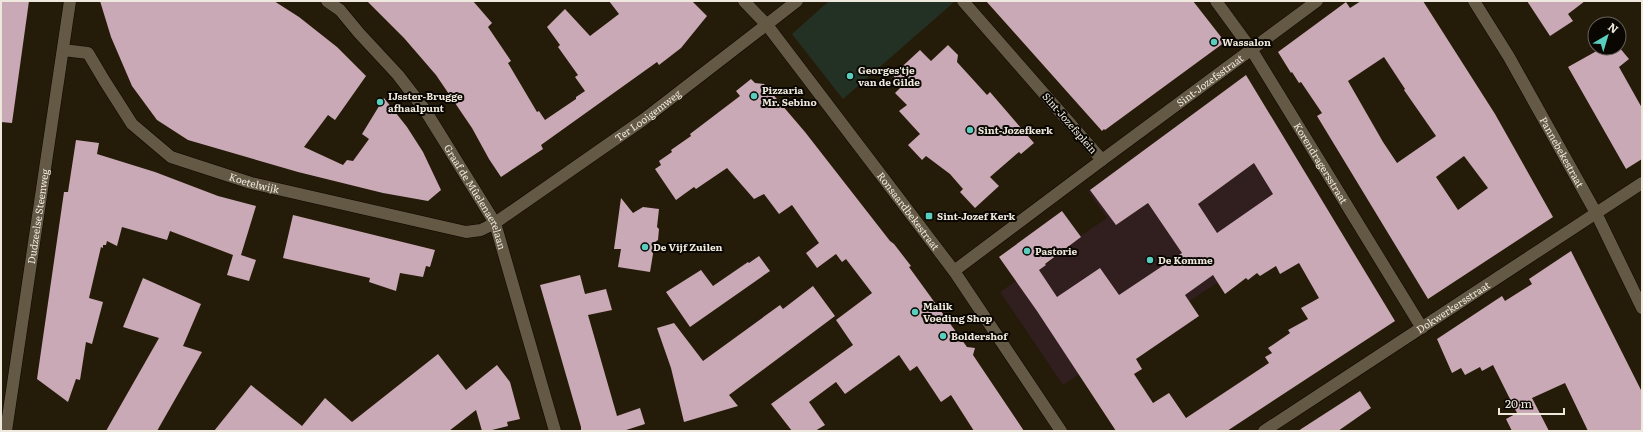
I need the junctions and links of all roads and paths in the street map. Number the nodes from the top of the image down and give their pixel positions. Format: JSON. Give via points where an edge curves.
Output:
{"nodes":[{"id":1,"x":70,"y":1,"type":"edge"},
{"id":2,"x":327,"y":1,"type":"edge"},
{"id":3,"x":744,"y":1,"type":"edge"},
{"id":4,"x":797,"y":1,"type":"edge"},
{"id":5,"x":963,"y":1,"type":"edge"},
{"id":6,"x":1216,"y":1,"type":"edge"},
{"id":7,"x":1317,"y":1,"type":"edge"},
{"id":8,"x":1474,"y":1,"type":"edge"},
{"id":9,"x":767,"y":25,"type":"junction"},
{"id":10,"x":1251,"y":49,"type":"junction"},
{"id":11,"x":63,"y":50,"type":"junction"},
{"id":12,"x":1102,"y":160,"type":"junction"},
{"id":13,"x":1642,"y":183,"type":"edge"},
{"id":14,"x":1596,"y":213,"type":"junction"},
{"id":15,"x":494,"y":224,"type":"junction"},
{"id":16,"x":954,"y":271,"type":"junction"},
{"id":17,"x":1642,"y":308,"type":"edge"},
{"id":18,"x":1422,"y":328,"type":"junction"},
{"id":19,"x":6,"y":431,"type":"edge"},
{"id":20,"x":555,"y":431,"type":"edge"},
{"id":21,"x":1061,"y":431,"type":"edge"},
{"id":22,"x":1264,"y":431,"type":"edge"}],
"edges":[{"from":1,"to":11,"type":"street","name":"Dudzeelse Steenweg"},
{"from":2,"to":15,"type":"street","name":"Graaf de Mûelenaerelaan","via":[[340,10],[398,75],[425,110]]},
{"from":3,"to":9,"type":"street","name":"Ronsaardbekestraat"},
{"from":4,"to":9,"type":"street","name":"Ter Looigemweg"},
{"from":5,"to":12,"type":"street","name":"Sint-Jozefsplein"},
{"from":6,"to":10,"type":"street","name":"Korendragersstraat"},
{"from":7,"to":10,"type":"street","name":"Sint-Jozefsstraat"},
{"from":8,"to":14,"type":"street","name":"Pannebekestraat","via":[[1509,57]]},
{"from":9,"to":15,"type":"street","name":"Ter Looigemweg","via":[[643,120]]},
{"from":9,"to":16,"type":"street","name":"Ronsaardbekestraat"},
{"from":10,"to":12,"type":"street","name":"Sint-Jozefsstraat"},
{"from":10,"to":18,"type":"street","name":"Korendragersstraat"},
{"from":11,"to":15,"type":"street","name":"Koetelwijk","via":[[88,53],[132,124],[171,157],[251,183],[466,232],[482,230]]},
{"from":11,"to":19,"type":"street","name":"Dudzeelse Steenweg"},
{"from":12,"to":16,"type":"street","name":"Sint-Jozefsplein"},
{"from":13,"to":14,"type":"street","name":"Dokwerkersstraat"},
{"from":14,"to":17,"type":"street","name":"Pannebekestraat"},
{"from":14,"to":18,"type":"street","name":"Dokwerkersstraat"},
{"from":15,"to":20,"type":"street","name":"Graaf de Mûelenaerelaan"},
{"from":16,"to":21,"type":"street","name":"Ronsaardbekestraat"},
{"from":18,"to":22,"type":"street","name":"Dokwerkersstraat"}]}
